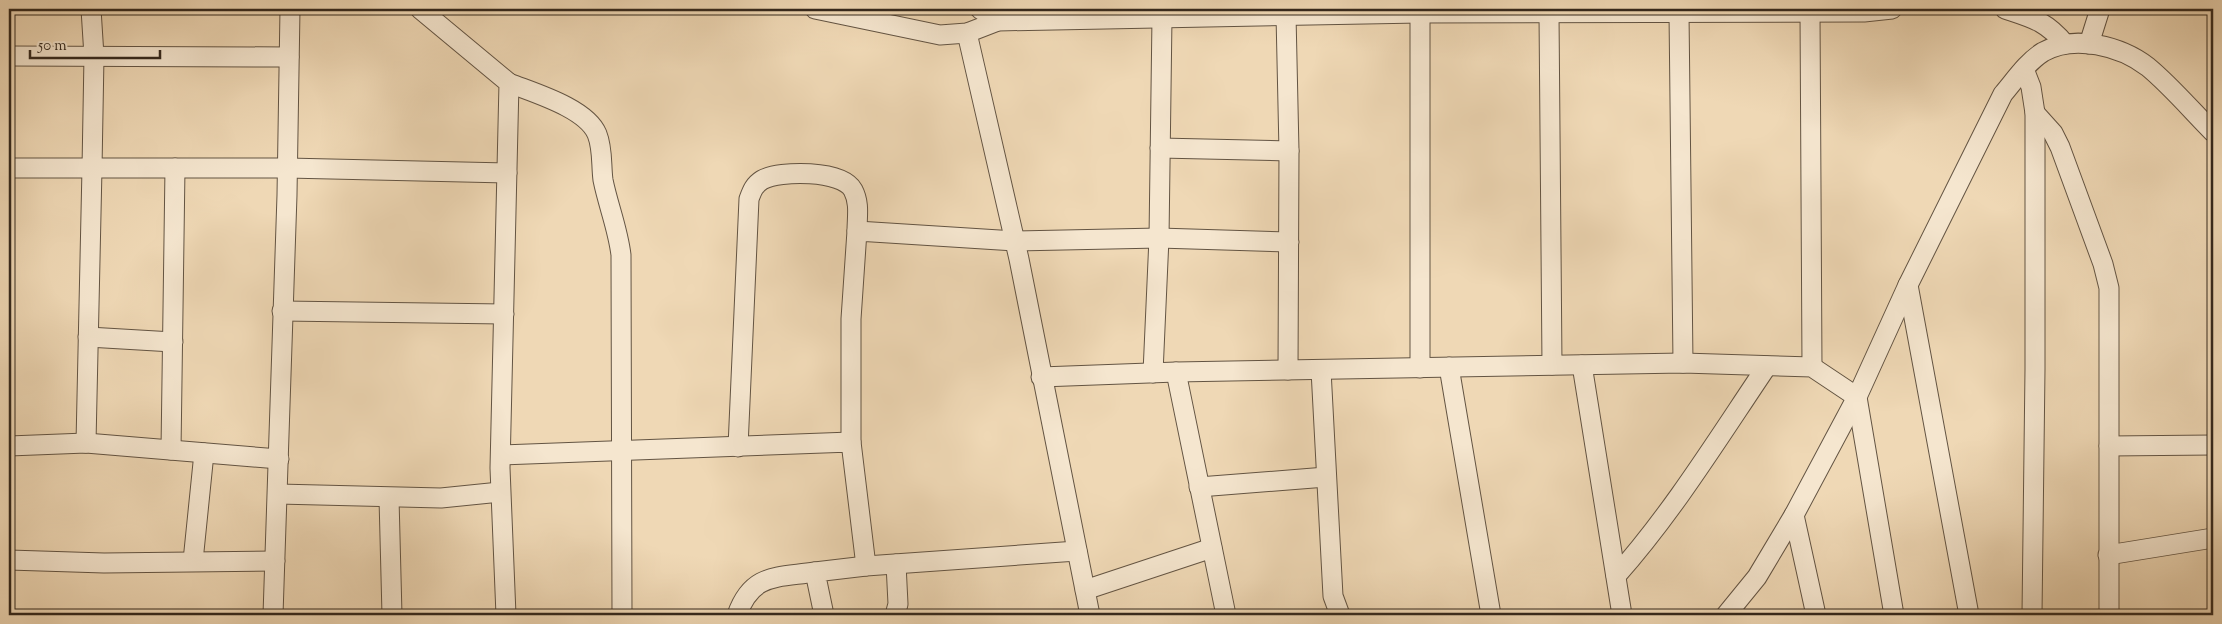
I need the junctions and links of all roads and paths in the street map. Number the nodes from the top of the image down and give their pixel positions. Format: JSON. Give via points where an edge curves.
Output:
{"nodes":[{"id":1,"x":91,"y":9,"type":"edge"},
{"id":2,"x":290,"y":9,"type":"edge"},
{"id":3,"x":420,"y":9,"type":"edge"},
{"id":4,"x":815,"y":9,"type":"edge"},
{"id":5,"x":980,"y":9,"type":"edge"},
{"id":6,"x":1892,"y":9,"type":"edge"},
{"id":7,"x":2006,"y":9,"type":"edge"},
{"id":8,"x":2100,"y":9,"type":"edge"},
{"id":9,"x":1420,"y":13,"type":"junction"},
{"id":10,"x":1679,"y":13,"type":"junction"},
{"id":11,"x":1810,"y":13,"type":"junction"},
{"id":12,"x":1549,"y":14,"type":"junction"},
{"id":13,"x":1286,"y":15,"type":"junction"},
{"id":14,"x":1162,"y":17,"type":"junction"},
{"id":15,"x":998,"y":21,"type":"junction"},
{"id":16,"x":967,"y":32,"type":"junction"},
{"id":17,"x":2065,"y":44,"type":"junction"},
{"id":18,"x":2089,"y":44,"type":"junction"},
{"id":19,"x":9,"y":56,"type":"edge"},
{"id":20,"x":94,"y":56,"type":"junction"},
{"id":21,"x":289,"y":57,"type":"junction"},
{"id":22,"x":2024,"y":69,"type":"junction"},
{"id":23,"x":509,"y":83,"type":"junction"},
{"id":24,"x":2035,"y":113,"type":"junction"},
{"id":25,"x":2213,"y":132,"type":"edge"},
{"id":26,"x":1160,"y":148,"type":"junction"},
{"id":27,"x":1289,"y":151,"type":"junction"},
{"id":28,"x":9,"y":168,"type":"edge"},
{"id":29,"x":92,"y":168,"type":"junction"},
{"id":30,"x":175,"y":168,"type":"junction"},
{"id":31,"x":287,"y":168,"type":"junction"},
{"id":32,"x":507,"y":173,"type":"junction"},
{"id":33,"x":857,"y":231,"type":"junction"},
{"id":34,"x":1159,"y":238,"type":"junction"},
{"id":35,"x":1015,"y":241,"type":"junction"},
{"id":36,"x":1289,"y":242,"type":"junction"},
{"id":37,"x":1908,"y":286,"type":"junction"},
{"id":38,"x":282,"y":311,"type":"junction"},
{"id":39,"x":504,"y":314,"type":"junction"},
{"id":40,"x":88,"y":337,"type":"junction"},
{"id":41,"x":173,"y":342,"type":"junction"},
{"id":42,"x":1683,"y":363,"type":"junction"},
{"id":43,"x":1552,"y":365,"type":"junction"},
{"id":44,"x":1582,"y":365,"type":"junction"},
{"id":45,"x":1767,"y":366,"type":"junction"},
{"id":46,"x":1449,"y":367,"type":"junction"},
{"id":47,"x":1420,"y":368,"type":"junction"},
{"id":48,"x":1812,"y":368,"type":"junction"},
{"id":49,"x":1288,"y":370,"type":"junction"},
{"id":50,"x":1320,"y":370,"type":"junction"},
{"id":51,"x":1176,"y":372,"type":"junction"},
{"id":52,"x":1153,"y":373,"type":"junction"},
{"id":53,"x":1041,"y":377,"type":"junction"},
{"id":54,"x":1857,"y":397,"type":"junction"},
{"id":55,"x":851,"y":442,"type":"junction"},
{"id":56,"x":86,"y":443,"type":"junction"},
{"id":57,"x":2213,"y":445,"type":"edge"},
{"id":58,"x":9,"y":446,"type":"edge"},
{"id":59,"x":2109,"y":446,"type":"junction"},
{"id":60,"x":738,"y":447,"type":"junction"},
{"id":61,"x":171,"y":450,"type":"junction"},
{"id":62,"x":621,"y":451,"type":"junction"},
{"id":63,"x":204,"y":453,"type":"junction"},
{"id":64,"x":500,"y":455,"type":"junction"},
{"id":65,"x":279,"y":459,"type":"junction"},
{"id":66,"x":1326,"y":477,"type":"junction"},
{"id":67,"x":1199,"y":487,"type":"junction"},
{"id":68,"x":500,"y":492,"type":"junction"},
{"id":69,"x":278,"y":494,"type":"junction"},
{"id":70,"x":389,"y":498,"type":"junction"},
{"id":71,"x":1794,"y":516,"type":"junction"},
{"id":72,"x":2213,"y":538,"type":"edge"},
{"id":73,"x":1212,"y":548,"type":"junction"},
{"id":74,"x":1077,"y":551,"type":"junction"},
{"id":75,"x":2108,"y":555,"type":"junction"},
{"id":76,"x":9,"y":560,"type":"edge"},
{"id":77,"x":193,"y":561,"type":"junction"},
{"id":78,"x":275,"y":561,"type":"junction"},
{"id":79,"x":896,"y":564,"type":"junction"},
{"id":80,"x":866,"y":566,"type":"junction"},
{"id":81,"x":815,"y":572,"type":"junction"},
{"id":82,"x":1616,"y":576,"type":"junction"},
{"id":83,"x":1085,"y":590,"type":"junction"},
{"id":84,"x":273,"y":615,"type":"edge"},
{"id":85,"x":392,"y":615,"type":"edge"},
{"id":86,"x":506,"y":615,"type":"edge"},
{"id":87,"x":622,"y":615,"type":"edge"},
{"id":88,"x":737,"y":615,"type":"edge"},
{"id":89,"x":824,"y":615,"type":"edge"},
{"id":90,"x":895,"y":615,"type":"edge"},
{"id":91,"x":1090,"y":615,"type":"edge"},
{"id":92,"x":1226,"y":615,"type":"edge"},
{"id":93,"x":1340,"y":615,"type":"edge"},
{"id":94,"x":1491,"y":615,"type":"edge"},
{"id":95,"x":1622,"y":615,"type":"edge"},
{"id":96,"x":1726,"y":615,"type":"edge"},
{"id":97,"x":1816,"y":615,"type":"edge"},
{"id":98,"x":1894,"y":615,"type":"edge"},
{"id":99,"x":1969,"y":615,"type":"edge"},
{"id":100,"x":2032,"y":615,"type":"edge"},
{"id":101,"x":2109,"y":615,"type":"edge"}],
"edges":[{"from":1,"to":20,"type":"street"},
{"from":2,"to":21,"type":"street"},
{"from":3,"to":23,"type":"street"},
{"from":4,"to":16,"type":"street","via":[[940,35]]},
{"from":5,"to":15,"type":"street"},
{"from":6,"to":11,"type":"street"},
{"from":7,"to":17,"type":"street","via":[[2052,29]]},
{"from":8,"to":18,"type":"street"},
{"from":9,"to":12,"type":"street"},
{"from":9,"to":13,"type":"street"},
{"from":9,"to":47,"type":"street"},
{"from":10,"to":11,"type":"street"},
{"from":10,"to":12,"type":"street"},
{"from":10,"to":42,"type":"street"},
{"from":11,"to":48,"type":"street"},
{"from":12,"to":43,"type":"street"},
{"from":13,"to":14,"type":"street"},
{"from":13,"to":27,"type":"street"},
{"from":14,"to":15,"type":"street"},
{"from":14,"to":26,"type":"street"},
{"from":15,"to":16,"type":"street"},
{"from":16,"to":35,"type":"street"},
{"from":17,"to":18,"type":"street"},
{"from":17,"to":22,"type":"street","via":[[2043,52]]},
{"from":18,"to":25,"type":"street","via":[[2112,49],[2149,68]]},
{"from":19,"to":20,"type":"street"},
{"from":20,"to":21,"type":"street"},
{"from":20,"to":29,"type":"street"},
{"from":21,"to":31,"type":"street"},
{"from":22,"to":24,"type":"street","via":[[2032,87]]},
{"from":22,"to":37,"type":"street","via":[[2003,94]]},
{"from":23,"to":32,"type":"street"},
{"from":23,"to":62,"type":"street","via":[[552,100],[582,117],[590,123],[598,138],[603,179],[621,255]]},
{"from":24,"to":59,"type":"street","via":[[2053,133],[2060,148],[2109,288]]},
{"from":24,"to":100,"type":"street"},
{"from":26,"to":27,"type":"street"},
{"from":26,"to":34,"type":"street"},
{"from":27,"to":36,"type":"street"},
{"from":28,"to":29,"type":"street"},
{"from":29,"to":30,"type":"street"},
{"from":29,"to":40,"type":"street"},
{"from":30,"to":31,"type":"street"},
{"from":30,"to":41,"type":"street"},
{"from":31,"to":32,"type":"street"},
{"from":31,"to":38,"type":"street"},
{"from":32,"to":39,"type":"street"},
{"from":33,"to":35,"type":"street"},
{"from":33,"to":55,"type":"street"},
{"from":33,"to":60,"type":"street","via":[[858,202],[852,188],[843,180],[782,174],[754,186],[749,199]]},
{"from":34,"to":35,"type":"street"},
{"from":34,"to":36,"type":"street"},
{"from":34,"to":52,"type":"street"},
{"from":35,"to":53,"type":"street"},
{"from":36,"to":49,"type":"street"},
{"from":37,"to":54,"type":"street"},
{"from":37,"to":99,"type":"street"},
{"from":38,"to":39,"type":"street"},
{"from":38,"to":65,"type":"street"},
{"from":39,"to":64,"type":"street"},
{"from":40,"to":41,"type":"street"},
{"from":40,"to":56,"type":"street"},
{"from":41,"to":61,"type":"street"},
{"from":42,"to":44,"type":"street"},
{"from":42,"to":45,"type":"street"},
{"from":43,"to":44,"type":"street"},
{"from":43,"to":46,"type":"street"},
{"from":44,"to":82,"type":"street"},
{"from":45,"to":48,"type":"street"},
{"from":45,"to":82,"type":"street","via":[[1699,467],[1637,553]]},
{"from":46,"to":47,"type":"street"},
{"from":46,"to":94,"type":"street"},
{"from":47,"to":50,"type":"street"},
{"from":48,"to":54,"type":"street"},
{"from":49,"to":50,"type":"street"},
{"from":49,"to":51,"type":"street"},
{"from":50,"to":66,"type":"street"},
{"from":51,"to":52,"type":"street"},
{"from":51,"to":67,"type":"street"},
{"from":52,"to":53,"type":"street"},
{"from":53,"to":74,"type":"street"},
{"from":54,"to":71,"type":"street"},
{"from":54,"to":98,"type":"street"},
{"from":55,"to":60,"type":"street"},
{"from":55,"to":80,"type":"street"},
{"from":56,"to":58,"type":"street"},
{"from":56,"to":61,"type":"street"},
{"from":57,"to":59,"type":"street"},
{"from":59,"to":75,"type":"street"},
{"from":60,"to":62,"type":"street"},
{"from":61,"to":63,"type":"street"},
{"from":62,"to":64,"type":"street"},
{"from":62,"to":87,"type":"street"},
{"from":63,"to":65,"type":"street"},
{"from":63,"to":77,"type":"street"},
{"from":64,"to":68,"type":"street"},
{"from":65,"to":69,"type":"street"},
{"from":66,"to":67,"type":"street"},
{"from":66,"to":93,"type":"street","via":[[1333,596]]},
{"from":67,"to":73,"type":"street"},
{"from":68,"to":70,"type":"street","via":[[441,498]]},
{"from":68,"to":86,"type":"street"},
{"from":69,"to":70,"type":"street"},
{"from":69,"to":78,"type":"street"},
{"from":70,"to":85,"type":"street"},
{"from":71,"to":96,"type":"street","via":[[1757,577]]},
{"from":71,"to":97,"type":"street"},
{"from":72,"to":75,"type":"street"},
{"from":73,"to":83,"type":"street"},
{"from":73,"to":92,"type":"street"},
{"from":74,"to":79,"type":"street"},
{"from":74,"to":83,"type":"street"},
{"from":75,"to":101,"type":"street"},
{"from":76,"to":77,"type":"street"},
{"from":77,"to":78,"type":"street"},
{"from":78,"to":84,"type":"street"},
{"from":79,"to":80,"type":"street"},
{"from":79,"to":90,"type":"street","via":[[898,604]]},
{"from":80,"to":81,"type":"street"},
{"from":81,"to":88,"type":"street","via":[[765,580],[754,586],[745,595]]},
{"from":81,"to":89,"type":"street"},
{"from":82,"to":95,"type":"street"},
{"from":83,"to":91,"type":"street"}]}
